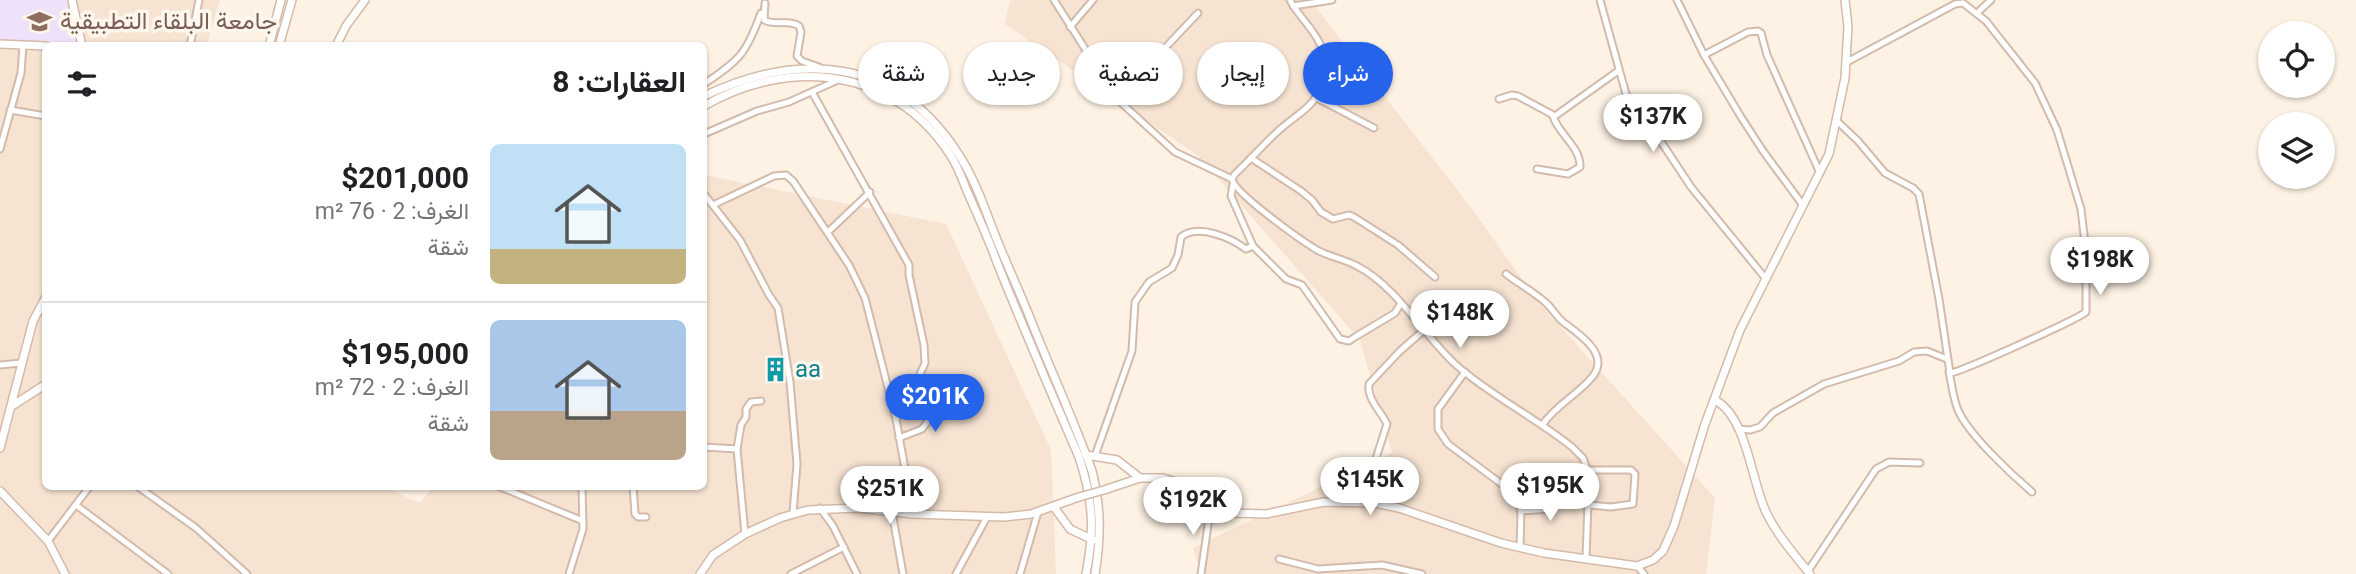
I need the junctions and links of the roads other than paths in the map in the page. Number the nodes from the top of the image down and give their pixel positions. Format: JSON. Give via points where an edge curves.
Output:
{"nodes":[{"id":1,"x":72,"y":0,"type":"edge"},
{"id":2,"x":200,"y":0,"type":"edge"},
{"id":3,"x":281,"y":0,"type":"edge"},
{"id":4,"x":292,"y":0,"type":"edge"},
{"id":5,"x":365,"y":0,"type":"edge"},
{"id":6,"x":1054,"y":0,"type":"edge"},
{"id":7,"x":1093,"y":0,"type":"edge"},
{"id":8,"x":1332,"y":0,"type":"edge"},
{"id":9,"x":1600,"y":0,"type":"edge"},
{"id":10,"x":1677,"y":0,"type":"edge"},
{"id":11,"x":1845,"y":0,"type":"edge"},
{"id":12,"x":1991,"y":0,"type":"edge"},
{"id":13,"x":766,"y":1,"type":"edge"},
{"id":14,"x":1292,"y":3,"type":"edge"},
{"id":15,"x":1199,"y":13,"type":"dead end"},
{"id":16,"x":1977,"y":13,"type":"junction"},
{"id":17,"x":1070,"y":27,"type":"junction"},
{"id":18,"x":274,"y":30,"type":"junction"},
{"id":19,"x":283,"y":32,"type":"junction"},
{"id":20,"x":81,"y":42,"type":"edge"},
{"id":21,"x":191,"y":42,"type":"edge"},
{"id":22,"x":270,"y":42,"type":"edge"},
{"id":23,"x":280,"y":42,"type":"edge"},
{"id":24,"x":338,"y":42,"type":"edge"},
{"id":25,"x":1080,"y":42,"type":"edge"},
{"id":26,"x":1171,"y":42,"type":"edge"},
{"id":27,"x":1318,"y":42,"type":"edge"},
{"id":28,"x":0,"y":44,"type":"edge"},
{"id":29,"x":23,"y":45,"type":"junction"},
{"id":30,"x":42,"y":46,"type":"edge"},
{"id":31,"x":1704,"y":55,"type":"junction"},
{"id":32,"x":1847,"y":62,"type":"junction"},
{"id":33,"x":819,"y":68,"type":"junction"},
{"id":34,"x":1618,"y":71,"type":"junction"},
{"id":35,"x":841,"y":79,"type":"junction"},
{"id":36,"x":707,"y":82,"type":"edge"},
{"id":37,"x":812,"y":92,"type":"junction"},
{"id":38,"x":707,"y":95,"type":"edge"},
{"id":39,"x":1499,"y":99,"type":"dead end"},
{"id":40,"x":707,"y":104,"type":"edge"},
{"id":41,"x":1124,"y":105,"type":"edge"},
{"id":42,"x":1309,"y":105,"type":"edge"},
{"id":43,"x":1330,"y":105,"type":"edge"},
{"id":44,"x":10,"y":110,"type":"junction"},
{"id":45,"x":42,"y":115,"type":"edge"},
{"id":46,"x":1553,"y":116,"type":"junction"},
{"id":47,"x":1837,"y":121,"type":"junction"},
{"id":48,"x":1374,"y":128,"type":"dead end"},
{"id":49,"x":707,"y":133,"type":"edge"},
{"id":50,"x":0,"y":149,"type":"edge"},
{"id":51,"x":1251,"y":158,"type":"junction"},
{"id":52,"x":1537,"y":169,"type":"dead end"},
{"id":53,"x":1820,"y":173,"type":"junction"},
{"id":54,"x":1233,"y":182,"type":"junction"},
{"id":55,"x":870,"y":192,"type":"junction"},
{"id":56,"x":707,"y":198,"type":"edge"},
{"id":57,"x":1802,"y":204,"type":"junction"},
{"id":58,"x":713,"y":205,"type":"junction"},
{"id":59,"x":828,"y":232,"type":"junction"},
{"id":60,"x":1253,"y":246,"type":"junction"},
{"id":61,"x":1506,"y":274,"type":"dead end"},
{"id":62,"x":1435,"y":278,"type":"dead end"},
{"id":63,"x":1766,"y":279,"type":"junction"},
{"id":64,"x":1401,"y":303,"type":"junction"},
{"id":65,"x":42,"y":304,"type":"edge"},
{"id":66,"x":1424,"y":330,"type":"junction"},
{"id":67,"x":1947,"y":359,"type":"junction"},
{"id":68,"x":21,"y":363,"type":"junction"},
{"id":69,"x":0,"y":365,"type":"edge"},
{"id":70,"x":1465,"y":372,"type":"junction"},
{"id":71,"x":1949,"y":372,"type":"junction"},
{"id":72,"x":42,"y":388,"type":"edge"},
{"id":73,"x":953,"y":394,"type":"dead end"},
{"id":74,"x":1715,"y":400,"type":"junction"},
{"id":75,"x":761,"y":401,"type":"dead end"},
{"id":76,"x":12,"y":407,"type":"junction"},
{"id":77,"x":895,"y":419,"type":"junction"},
{"id":78,"x":1543,"y":424,"type":"junction"},
{"id":79,"x":1738,"y":429,"type":"junction"},
{"id":80,"x":1,"y":437,"type":"edge"},
{"id":81,"x":899,"y":438,"type":"junction"},
{"id":82,"x":707,"y":447,"type":"edge"},
{"id":83,"x":0,"y":448,"type":"edge"},
{"id":84,"x":737,"y":449,"type":"junction"},
{"id":85,"x":1086,"y":454,"type":"junction"},
{"id":86,"x":1095,"y":456,"type":"junction"},
{"id":87,"x":1105,"y":459,"type":"junction"},
{"id":88,"x":1920,"y":463,"type":"dead end"},
{"id":89,"x":1588,"y":470,"type":"junction"},
{"id":90,"x":1093,"y":476,"type":"junction"},
{"id":91,"x":1140,"y":478,"type":"junction"},
{"id":92,"x":87,"y":490,"type":"edge"},
{"id":93,"x":143,"y":490,"type":"edge"},
{"id":94,"x":508,"y":490,"type":"edge"},
{"id":95,"x":582,"y":490,"type":"edge"},
{"id":96,"x":633,"y":490,"type":"edge"},
{"id":97,"x":0,"y":491,"type":"edge"},
{"id":98,"x":2032,"y":492,"type":"dead end"},
{"id":99,"x":1558,"y":501,"type":"dead end"},
{"id":100,"x":1363,"y":502,"type":"junction"},
{"id":101,"x":1212,"y":504,"type":"junction"},
{"id":102,"x":76,"y":505,"type":"junction"},
{"id":103,"x":1589,"y":505,"type":"junction"},
{"id":104,"x":1054,"y":507,"type":"junction"},
{"id":105,"x":820,"y":508,"type":"junction"},
{"id":106,"x":1521,"y":511,"type":"junction"},
{"id":107,"x":892,"y":512,"type":"junction"},
{"id":108,"x":1038,"y":512,"type":"junction"},
{"id":109,"x":793,"y":513,"type":"junction"},
{"id":110,"x":913,"y":514,"type":"junction"},
{"id":111,"x":646,"y":517,"type":"dead end"},
{"id":112,"x":988,"y":517,"type":"junction"},
{"id":113,"x":583,"y":521,"type":"junction"},
{"id":114,"x":1093,"y":522,"type":"junction"},
{"id":115,"x":1079,"y":533,"type":"junction"},
{"id":116,"x":745,"y":534,"type":"junction"},
{"id":117,"x":1093,"y":540,"type":"junction"},
{"id":118,"x":48,"y":541,"type":"junction"},
{"id":119,"x":844,"y":547,"type":"junction"},
{"id":120,"x":1520,"y":547,"type":"junction"},
{"id":121,"x":1586,"y":558,"type":"junction"},
{"id":122,"x":1279,"y":559,"type":"dead end"},
{"id":123,"x":1364,"y":564,"type":"junction"},
{"id":124,"x":1637,"y":566,"type":"junction"},
{"id":125,"x":1329,"y":571,"type":"edge"},
{"id":126,"x":1400,"y":571,"type":"edge"},
{"id":127,"x":1809,"y":572,"type":"edge"},
{"id":128,"x":65,"y":574,"type":"edge"},
{"id":129,"x":168,"y":574,"type":"edge"},
{"id":130,"x":247,"y":574,"type":"edge"},
{"id":131,"x":569,"y":574,"type":"edge"},
{"id":132,"x":700,"y":574,"type":"edge"},
{"id":133,"x":791,"y":574,"type":"edge"},
{"id":134,"x":857,"y":574,"type":"edge"},
{"id":135,"x":903,"y":574,"type":"edge"},
{"id":136,"x":956,"y":574,"type":"edge"},
{"id":137,"x":1020,"y":574,"type":"edge"},
{"id":138,"x":1086,"y":574,"type":"edge"},
{"id":139,"x":1095,"y":574,"type":"edge"},
{"id":140,"x":1200,"y":574,"type":"edge"},
{"id":141,"x":1364,"y":574,"type":"edge"},
{"id":142,"x":1422,"y":574,"type":"edge"},
{"id":143,"x":1644,"y":574,"type":"edge"}],
"edges":[{"from":1,"to":20,"type":"street"},
{"from":2,"to":21,"type":"street"},
{"from":3,"to":18,"type":"street"},
{"from":4,"to":19,"type":"street"},
{"from":5,"to":24,"type":"street"},
{"from":6,"to":17,"type":"street"},
{"from":7,"to":17,"type":"street"},
{"from":8,"to":14,"type":"street"},
{"from":9,"to":34,"type":"street"},
{"from":10,"to":31,"type":"street"},
{"from":11,"to":32,"type":"street"},
{"from":12,"to":16,"type":"street"},
{"from":13,"to":33,"type":"street","via":[[764,20],[796,23],[801,32],[797,56]]},
{"from":13,"to":36,"type":"street","via":[[745,52]]},
{"from":14,"to":27,"type":"street"},
{"from":15,"to":26,"type":"street"},
{"from":16,"to":32,"type":"street","via":[[1963,3],[1955,4]]},
{"from":16,"to":71,"type":"street","via":[[2035,83],[2057,130],[2081,209],[2086,309],[2069,323],[1962,371]]},
{"from":17,"to":25,"type":"street"},
{"from":18,"to":19,"type":"street"},
{"from":18,"to":22,"type":"street"},
{"from":19,"to":23,"type":"street"},
{"from":28,"to":29,"type":"street"},
{"from":29,"to":30,"type":"street"},
{"from":29,"to":44,"type":"street","via":[[21,73]]},
{"from":31,"to":53,"type":"street","via":[[1748,32],[1761,33]]},
{"from":31,"to":57,"type":"street","via":[[1763,152]]},
{"from":32,"to":47,"type":"street"},
{"from":33,"to":38,"type":"street","via":[[762,75]]},
{"from":33,"to":85,"type":"street","via":[[887,86],[914,104],[957,151]]},
{"from":34,"to":46,"type":"street"},
{"from":34,"to":63,"type":"street","via":[[1626,94],[1691,187]]},
{"from":35,"to":37,"type":"street"},
{"from":35,"to":40,"type":"street","via":[[781,79],[746,87]]},
{"from":35,"to":114,"type":"street","via":[[867,85],[894,99],[949,152],[1079,457]]},
{"from":37,"to":49,"type":"street"},
{"from":37,"to":55,"type":"street"},
{"from":39,"to":46,"type":"street","via":[[1518,96]]},
{"from":41,"to":54,"type":"street","via":[[1178,154]]},
{"from":42,"to":51,"type":"street"},
{"from":43,"to":48,"type":"street"},
{"from":44,"to":45,"type":"street"},
{"from":44,"to":50,"type":"street"},
{"from":46,"to":52,"type":"street","via":[[1580,167],[1568,174]]},
{"from":47,"to":53,"type":"street"},
{"from":47,"to":67,"type":"street","via":[[1885,173],[1919,194]]},
{"from":51,"to":54,"type":"street"},
{"from":51,"to":62,"type":"street","via":[[1308,196],[1322,214],[1332,219],[1354,217],[1398,245]]},
{"from":53,"to":57,"type":"street"},
{"from":54,"to":60,"type":"street","via":[[1231,196]]},
{"from":54,"to":64,"type":"street","via":[[1318,251],[1364,270]]},
{"from":55,"to":59,"type":"street"},
{"from":55,"to":77,"type":"street","via":[[909,262],[924,345],[924,370]]},
{"from":56,"to":58,"type":"street"},
{"from":57,"to":63,"type":"street"},
{"from":58,"to":59,"type":"street","via":[[774,176],[786,175]]},
{"from":58,"to":109,"type":"street","via":[[746,249],[778,308],[797,464]]},
{"from":59,"to":77,"type":"street","via":[[865,298]]},
{"from":60,"to":64,"type":"street","via":[[1286,279],[1302,285],[1343,341],[1393,314]]},
{"from":60,"to":86,"type":"street","via":[[1246,249],[1195,232],[1181,237],[1172,268],[1149,282],[1135,302],[1132,351]]},
{"from":61,"to":78,"type":"street","via":[[1544,301],[1598,357],[1593,376]]},
{"from":63,"to":74,"type":"street","via":[[1740,330]]},
{"from":64,"to":66,"type":"street"},
{"from":65,"to":68,"type":"street"},
{"from":66,"to":70,"type":"street"},
{"from":66,"to":100,"type":"street","via":[[1369,384],[1370,396],[1387,424]]},
{"from":67,"to":71,"type":"street"},
{"from":67,"to":79,"type":"street","via":[[1927,351],[1914,352],[1824,384],[1773,413],[1760,427]]},
{"from":68,"to":69,"type":"street"},
{"from":68,"to":76,"type":"street"},
{"from":70,"to":78,"type":"street"},
{"from":70,"to":106,"type":"street","via":[[1438,409],[1438,429],[1448,444],[1510,489]]},
{"from":71,"to":98,"type":"street","via":[[1960,415],[2003,467]]},
{"from":72,"to":76,"type":"street"},
{"from":73,"to":81,"type":"street","via":[[922,429]]},
{"from":74,"to":79,"type":"street","via":[[1728,410]]},
{"from":74,"to":124,"type":"street","via":[[1665,548],[1653,560]]},
{"from":75,"to":84,"type":"street","via":[[748,405]]},
{"from":76,"to":80,"type":"street"},
{"from":77,"to":81,"type":"street"},
{"from":78,"to":89,"type":"street","via":[[1583,458]]},
{"from":79,"to":127,"type":"street","via":[[1764,508]]},
{"from":80,"to":83,"type":"street"},
{"from":81,"to":110,"type":"street"},
{"from":82,"to":84,"type":"street"},
{"from":84,"to":116,"type":"street"},
{"from":85,"to":86,"type":"street"},
{"from":85,"to":90,"type":"street"},
{"from":86,"to":87,"type":"street"},
{"from":87,"to":90,"type":"street"},
{"from":87,"to":91,"type":"street","via":[[1123,463]]},
{"from":88,"to":127,"type":"street","via":[[1889,462],[1876,469]]},
{"from":89,"to":103,"type":"street"},
{"from":89,"to":103,"type":"street","via":[[1631,470],[1635,474],[1633,505]]},
{"from":90,"to":139,"type":"street","via":[[1101,533]]},
{"from":91,"to":101,"type":"street","via":[[1176,482]]},
{"from":91,"to":104,"type":"street","bridge":true},
{"from":92,"to":102,"type":"street"},
{"from":93,"to":130,"type":"street","via":[[196,528]]},
{"from":94,"to":113,"type":"street"},
{"from":95,"to":113,"type":"street"},
{"from":96,"to":111,"type":"street","via":[[635,514]]},
{"from":97,"to":118,"type":"street"},
{"from":99,"to":106,"type":"street","via":[[1553,509]]},
{"from":100,"to":101,"type":"street","via":[[1324,502],[1266,514],[1233,513]]},
{"from":100,"to":120,"type":"street"},
{"from":101,"to":140,"type":"street"},
{"from":102,"to":118,"type":"street"},
{"from":102,"to":129,"type":"street"},
{"from":103,"to":121,"type":"street"},
{"from":104,"to":108,"type":"street"},
{"from":104,"to":115,"type":"street","via":[[1066,525]]},
{"from":105,"to":107,"type":"street"},
{"from":105,"to":109,"type":"street"},
{"from":105,"to":119,"type":"street"},
{"from":106,"to":120,"type":"street"},
{"from":107,"to":110,"type":"street"},
{"from":107,"to":135,"type":"street"},
{"from":108,"to":112,"type":"street"},
{"from":108,"to":137,"type":"street"},
{"from":109,"to":116,"type":"street"},
{"from":110,"to":112,"type":"street"},
{"from":112,"to":136,"type":"street"},
{"from":113,"to":131,"type":"street"},
{"from":114,"to":115,"type":"street"},
{"from":114,"to":117,"type":"street"},
{"from":115,"to":117,"type":"street"},
{"from":116,"to":132,"type":"street","via":[[713,555]]},
{"from":117,"to":138,"type":"street"},
{"from":118,"to":128,"type":"street"},
{"from":119,"to":133,"type":"street"},
{"from":119,"to":134,"type":"street"},
{"from":120,"to":121,"type":"street"},
{"from":121,"to":124,"type":"street"},
{"from":122,"to":125,"type":"street"},
{"from":123,"to":125,"type":"street"},
{"from":123,"to":126,"type":"street"},
{"from":123,"to":141,"type":"street"},
{"from":124,"to":143,"type":"street"},
{"from":126,"to":142,"type":"street"}]}
